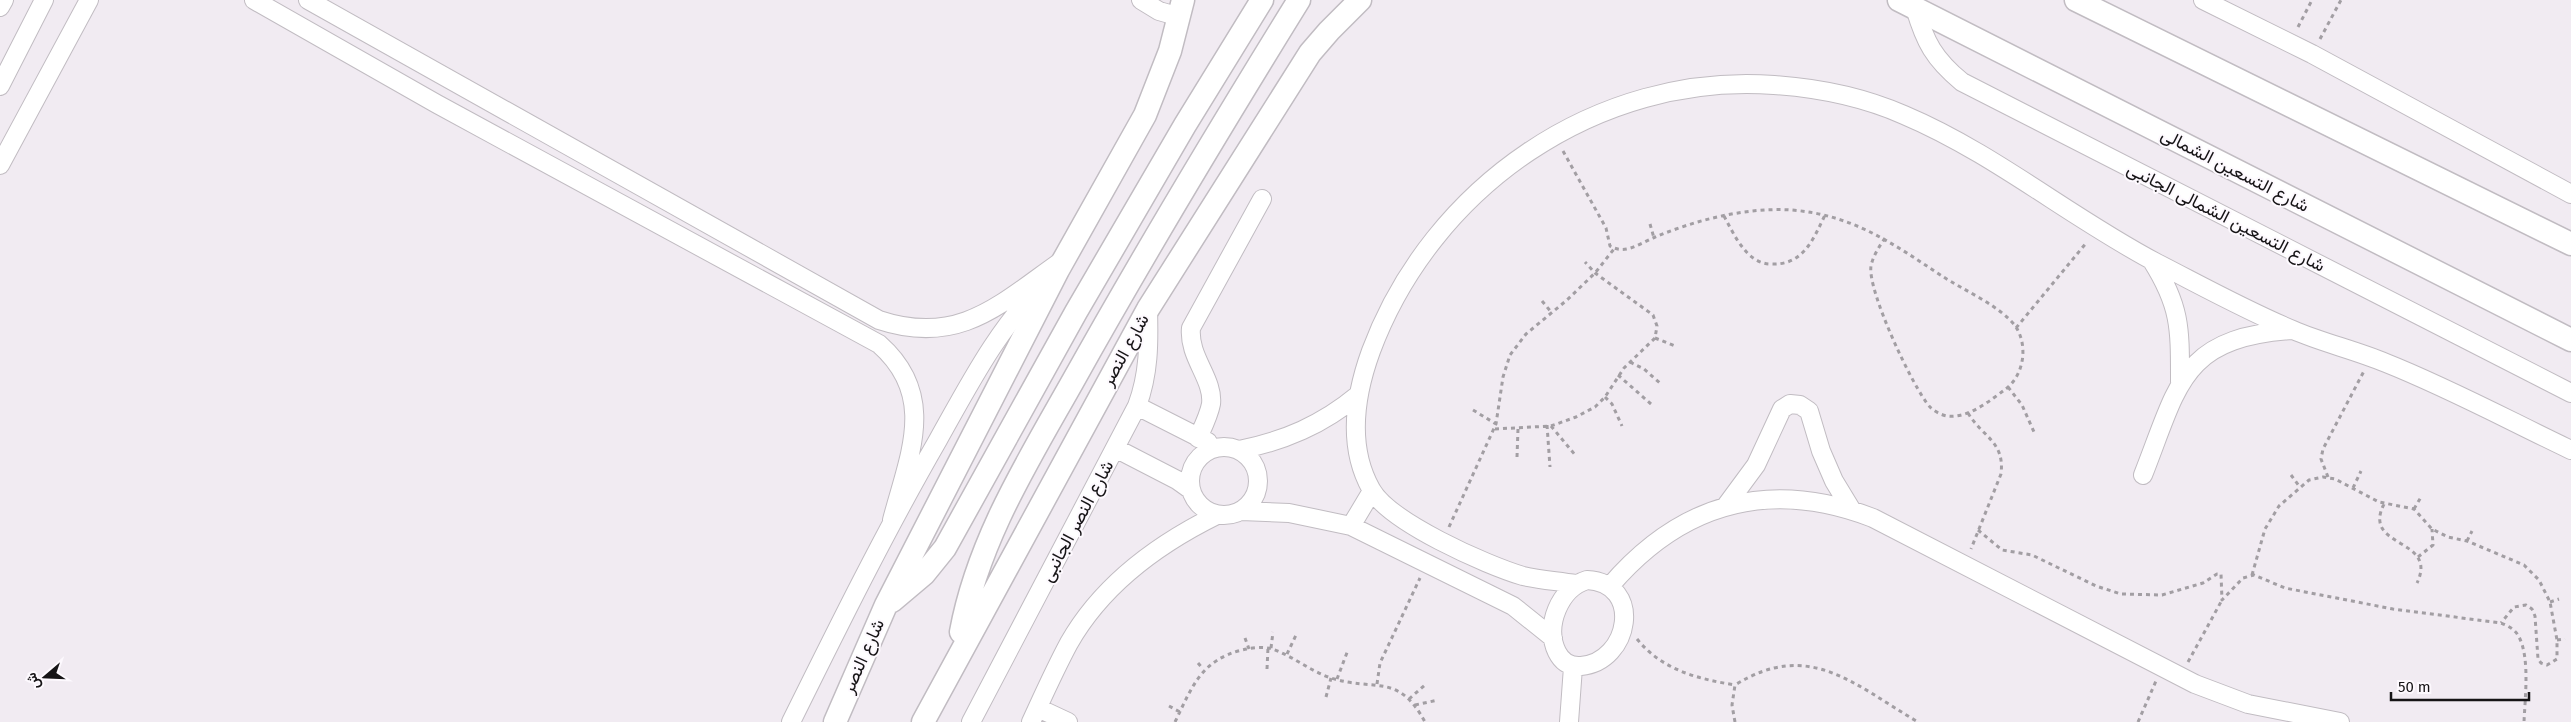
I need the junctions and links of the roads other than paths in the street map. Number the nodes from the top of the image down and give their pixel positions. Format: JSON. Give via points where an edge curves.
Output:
{"nodes":[{"id":1,"x":4,"y":0,"type":"edge"},
{"id":2,"x":44,"y":0,"type":"edge"},
{"id":3,"x":88,"y":0,"type":"edge"},
{"id":4,"x":254,"y":0,"type":"edge"},
{"id":5,"x":308,"y":0,"type":"edge"},
{"id":6,"x":1141,"y":0,"type":"edge"},
{"id":7,"x":1262,"y":0,"type":"edge"},
{"id":8,"x":1299,"y":0,"type":"edge"},
{"id":9,"x":1335,"y":0,"type":"edge"},
{"id":10,"x":1360,"y":0,"type":"edge"},
{"id":11,"x":2076,"y":0,"type":"edge"},
{"id":12,"x":2204,"y":0,"type":"edge"},
{"id":13,"x":1907,"y":4,"type":"edge"},
{"id":14,"x":1182,"y":5,"type":"edge"},
{"id":15,"x":0,"y":8,"type":"edge"},
{"id":16,"x":1294,"y":77,"type":"junction"},
{"id":17,"x":0,"y":86,"type":"edge"},
{"id":18,"x":0,"y":166,"type":"edge"},
{"id":19,"x":2571,"y":194,"type":"edge"},
{"id":20,"x":1262,"y":199,"type":"dead end"},
{"id":21,"x":2571,"y":244,"type":"edge"},
{"id":22,"x":2152,"y":260,"type":"junction"},
{"id":23,"x":1060,"y":265,"type":"junction"},
{"id":24,"x":1148,"y":309,"type":"junction"},
{"id":25,"x":2292,"y":330,"type":"junction"},
{"id":26,"x":2571,"y":340,"type":"edge"},
{"id":27,"x":2180,"y":382,"type":"junction"},
{"id":28,"x":2571,"y":393,"type":"edge"},
{"id":29,"x":1358,"y":395,"type":"junction"},
{"id":30,"x":1137,"y":406,"type":"junction"},
{"id":31,"x":1198,"y":438,"type":"junction"},
{"id":32,"x":1217,"y":447,"type":"junction"},
{"id":33,"x":1116,"y":448,"type":"junction"},
{"id":34,"x":1239,"y":450,"type":"junction"},
{"id":35,"x":2571,"y":450,"type":"edge"},
{"id":36,"x":2143,"y":475,"type":"dead end"},
{"id":37,"x":1191,"y":490,"type":"junction"},
{"id":38,"x":1372,"y":491,"type":"junction"},
{"id":39,"x":1725,"y":506,"type":"junction"},
{"id":40,"x":1851,"y":509,"type":"junction"},
{"id":41,"x":1241,"y":511,"type":"junction"},
{"id":42,"x":1216,"y":515,"type":"junction"},
{"id":43,"x":892,"y":520,"type":"junction"},
{"id":44,"x":1351,"y":526,"type":"junction"},
{"id":45,"x":1576,"y":584,"type":"junction"},
{"id":46,"x":1610,"y":586,"type":"junction"},
{"id":47,"x":886,"y":605,"type":"junction"},
{"id":48,"x":1553,"y":638,"type":"junction"},
{"id":49,"x":957,"y":655,"type":"junction"},
{"id":50,"x":1573,"y":667,"type":"junction"},
{"id":51,"x":1034,"y":715,"type":"edge"},
{"id":52,"x":790,"y":722,"type":"edge"},
{"id":53,"x":835,"y":722,"type":"edge"},
{"id":54,"x":922,"y":722,"type":"edge"},
{"id":55,"x":971,"y":722,"type":"edge"},
{"id":56,"x":1068,"y":722,"type":"edge"},
{"id":57,"x":1569,"y":722,"type":"edge"},
{"id":58,"x":2340,"y":722,"type":"edge"}],
"edges":[{"from":1,"to":15,"type":"street"},
{"from":2,"to":17,"type":"street"},
{"from":3,"to":18,"type":"street"},
{"from":4,"to":43,"type":"street","via":[[437,104],[878,344],[899,364],[915,403],[915,428]]},
{"from":5,"to":23,"type":"street","via":[[880,320],[919,330],[960,325]]},
{"from":6,"to":14,"type":"street","via":[[1159,11]]},
{"from":7,"to":47,"type":"main road","via":[[1086,295],[953,534],[924,574]]},
{"from":8,"to":49,"type":"main road","via":[[1106,321],[1008,498],[985,548],[968,601]]},
{"from":9,"to":16,"type":"main road","via":[[1298,53]]},
{"from":10,"to":16,"type":"main road","name":"شارع النصر","via":[[1329,30]]},
{"from":11,"to":21,"type":"main road"},
{"from":12,"to":19,"type":"street","via":[[2312,54]]},
{"from":13,"to":26,"type":"main road","name":"شارع التسعين الشمالى"},
{"from":13,"to":28,"type":"street","name":"شارع التسعين الشمالى الجانبى","via":[[1929,47],[1943,66],[1962,82]]},
{"from":14,"to":23,"type":"main road","name":"شارع النصر","via":[[1162,75],[1145,115]]},
{"from":16,"to":24,"type":"main road","name":"شارع النصر"},
{"from":20,"to":31,"type":"street","via":[[1191,328],[1191,346],[1211,396],[1210,410]]},
{"from":22,"to":25,"type":"street"},
{"from":22,"to":27,"type":"street","via":[[2166,283],[2176,310]]},
{"from":22,"to":29,"type":"street","via":[[1942,133],[1902,114],[1859,99],[1770,85],[1681,90],[1637,100],[1594,115],[1516,159],[1481,187],[1449,219],[1397,293],[1378,334]]},
{"from":23,"to":43,"type":"street","via":[[1021,308],[985,356]]},
{"from":23,"to":47,"type":"main road","name":"شارع النصر"},
{"from":24,"to":30,"type":"street","name":"شارع النصر الجانبى","via":[[1149,357]]},
{"from":24,"to":49,"type":"main road","name":"شارع النصر"},
{"from":25,"to":27,"type":"street","via":[[2261,332],[2230,340],[2202,357]]},
{"from":25,"to":35,"type":"street","via":[[2371,358]]},
{"from":27,"to":36,"type":"street"},
{"from":29,"to":34,"type":"street","via":[[1336,414],[1313,427]]},
{"from":29,"to":38,"type":"street","via":[[1355,426],[1358,450]]},
{"from":30,"to":31,"type":"street"},
{"from":30,"to":33,"type":"street","name":"شارع النصر الجانبى"},
{"from":31,"to":32,"type":"street"},
{"from":32,"to":34,"type":"street"},
{"from":32,"to":37,"type":"street","via":[[1204,452],[1195,463],[1190,476]]},
{"from":33,"to":37,"type":"street"},
{"from":33,"to":55,"type":"street","name":"شارع النصر الجانبى"},
{"from":34,"to":41,"type":"street","via":[[1257,473],[1255,494]]},
{"from":37,"to":42,"type":"street","via":[[1196,501]]},
{"from":38,"to":44,"type":"street"},
{"from":38,"to":45,"type":"street","via":[[1393,514],[1408,524],[1494,566],[1520,575]]},
{"from":39,"to":40,"type":"street","via":[[1756,500],[1788,499]]},
{"from":39,"to":40,"type":"street","via":[[1756,465],[1782,409],[1790,404],[1809,410],[1827,466]]},
{"from":39,"to":46,"type":"street","via":[[1673,529],[1642,552]]},
{"from":40,"to":58,"type":"street","via":[[2180,676],[2248,704]]},
{"from":41,"to":42,"type":"street"},
{"from":41,"to":44,"type":"street","via":[[1289,513]]},
{"from":42,"to":51,"type":"street","via":[[1144,558],[1104,597],[1070,642]]},
{"from":43,"to":52,"type":"street"},
{"from":44,"to":48,"type":"street","via":[[1513,606]]},
{"from":45,"to":46,"type":"street","via":[[1587,580]]},
{"from":45,"to":48,"type":"street","via":[[1563,596],[1557,610]]},
{"from":46,"to":50,"type":"street","via":[[1624,607],[1622,633],[1608,654],[1586,666]]},
{"from":47,"to":53,"type":"main road","name":"شارع النصر"},
{"from":48,"to":50,"type":"street","via":[[1559,656]]},
{"from":49,"to":54,"type":"main road","name":"شارع النصر"},
{"from":50,"to":57,"type":"street"},
{"from":51,"to":56,"type":"street"}]}
